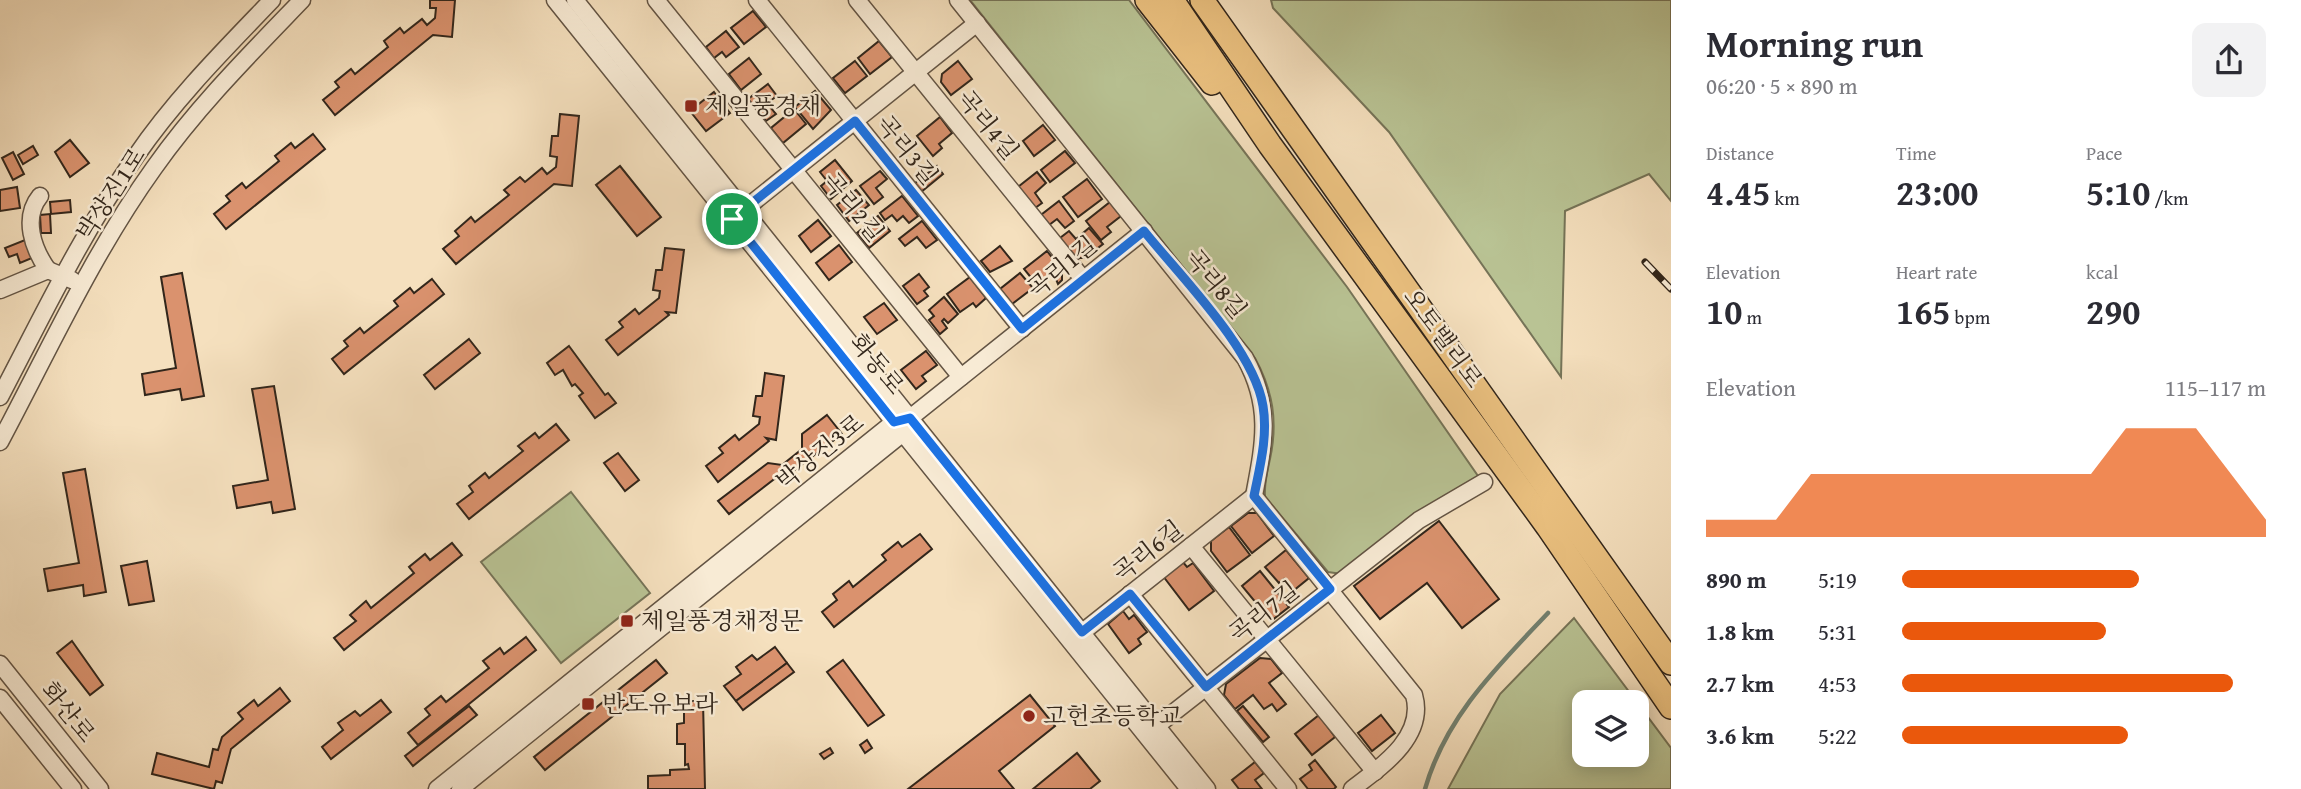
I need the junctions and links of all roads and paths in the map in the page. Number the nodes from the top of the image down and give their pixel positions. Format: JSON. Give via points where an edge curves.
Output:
{"nodes":[{"id":1,"x":272,"y":0,"type":"edge"},
{"id":2,"x":302,"y":0,"type":"edge"},
{"id":3,"x":555,"y":0,"type":"edge"},
{"id":4,"x":575,"y":0,"type":"edge"},
{"id":5,"x":656,"y":0,"type":"edge"},
{"id":6,"x":757,"y":0,"type":"edge"},
{"id":7,"x":857,"y":0,"type":"edge"},
{"id":8,"x":958,"y":0,"type":"edge"},
{"id":9,"x":1147,"y":0,"type":"edge"},
{"id":10,"x":1172,"y":0,"type":"edge"},
{"id":11,"x":1202,"y":0,"type":"edge"},
{"id":12,"x":1214,"y":0,"type":"edge"},
{"id":13,"x":977,"y":23,"type":"junction"},
{"id":14,"x":916,"y":72,"type":"junction"},
{"id":15,"x":1260,"y":83,"type":"junction"},
{"id":16,"x":855,"y":121,"type":"junction"},
{"id":17,"x":794,"y":170,"type":"junction"},
{"id":18,"x":1292,"y":175,"type":"junction"},
{"id":19,"x":40,"y":196,"type":"dead end"},
{"id":20,"x":737,"y":215,"type":"junction"},
{"id":21,"x":1144,"y":231,"type":"junction"},
{"id":22,"x":48,"y":271,"type":"junction"},
{"id":23,"x":64,"y":275,"type":"junction"},
{"id":24,"x":1083,"y":279,"type":"junction"},
{"id":25,"x":83,"y":286,"type":"junction"},
{"id":26,"x":0,"y":290,"type":"edge"},
{"id":27,"x":1022,"y":329,"type":"junction"},
{"id":28,"x":961,"y":377,"type":"junction"},
{"id":29,"x":0,"y":397,"type":"edge"},
{"id":30,"x":902,"y":424,"type":"junction"},
{"id":31,"x":0,"y":442,"type":"edge"},
{"id":32,"x":1484,"y":482,"type":"dead end"},
{"id":33,"x":1254,"y":496,"type":"junction"},
{"id":34,"x":1191,"y":546,"type":"junction"},
{"id":35,"x":1330,"y":589,"type":"junction"},
{"id":36,"x":1130,"y":594,"type":"junction"},
{"id":37,"x":1076,"y":637,"type":"junction"},
{"id":38,"x":1266,"y":639,"type":"junction"},
{"id":39,"x":1671,"y":663,"type":"edge"},
{"id":40,"x":0,"y":664,"type":"edge"},
{"id":41,"x":1206,"y":687,"type":"junction"},
{"id":42,"x":0,"y":698,"type":"edge"},
{"id":43,"x":1671,"y":707,"type":"edge"},
{"id":44,"x":1151,"y":730,"type":"junction"},
{"id":45,"x":1375,"y":772,"type":"junction"},
{"id":46,"x":73,"y":789,"type":"edge"},
{"id":47,"x":100,"y":789,"type":"edge"},
{"id":48,"x":436,"y":789,"type":"edge"},
{"id":49,"x":460,"y":789,"type":"edge"},
{"id":50,"x":1189,"y":789,"type":"edge"},
{"id":51,"x":1208,"y":789,"type":"edge"},
{"id":52,"x":1288,"y":789,"type":"edge"},
{"id":53,"x":1352,"y":789,"type":"edge"}],
"edges":[{"from":1,"to":23,"type":"street","name":"박상진1로","via":[[174,105],[136,155]]},
{"from":2,"to":25,"type":"street","name":"박상진1로","via":[[190,119],[120,220]]},
{"from":3,"to":20,"type":"street","name":"화동로"},
{"from":4,"to":20,"type":"street","name":"화동로"},
{"from":5,"to":17,"type":"street","name":"곡리2길"},
{"from":6,"to":16,"type":"street","name":"곡리3길"},
{"from":7,"to":14,"type":"street","name":"곡리4길"},
{"from":8,"to":13,"type":"street","name":"곡리8길"},
{"from":9,"to":18,"type":"highway","via":[[1214,87]]},
{"from":10,"to":18,"type":"highway","name":"오토밸리로"},
{"from":11,"to":15,"type":"highway","name":"오토밸리로"},
{"from":12,"to":15,"type":"highway"},
{"from":13,"to":14,"type":"street"},
{"from":13,"to":21,"type":"street","name":"곡리8길"},
{"from":14,"to":16,"type":"street"},
{"from":14,"to":24,"type":"street","name":"곡리4길"},
{"from":15,"to":39,"type":"highway","name":"오토밸리로"},
{"from":16,"to":17,"type":"street"},
{"from":16,"to":27,"type":"street","name":"곡리3길"},
{"from":17,"to":20,"type":"street"},
{"from":17,"to":28,"type":"street","name":"곡리2길"},
{"from":18,"to":43,"type":"highway","name":"오토밸리로","via":[[1560,544]]},
{"from":19,"to":22,"type":"street","via":[[32,209],[32,233]]},
{"from":20,"to":30,"type":"street","name":"화동로"},
{"from":21,"to":24,"type":"street","name":"곡리1길"},
{"from":21,"to":33,"type":"street","name":"곡리8길","via":[[1234,342],[1254,375],[1265,427]]},
{"from":22,"to":23,"type":"street"},
{"from":22,"to":26,"type":"street"},
{"from":23,"to":25,"type":"street"},
{"from":23,"to":29,"type":"street","name":"박상진1로"},
{"from":24,"to":27,"type":"street","name":"곡리1길"},
{"from":25,"to":31,"type":"street","name":"박상진1로"},
{"from":27,"to":28,"type":"street","name":"곡리1길"},
{"from":28,"to":30,"type":"street","name":"곡리1길"},
{"from":30,"to":37,"type":"street","name":"화동로"},
{"from":30,"to":48,"type":"street","name":"박상진3로"},
{"from":30,"to":49,"type":"street","name":"박상진3로"},
{"from":32,"to":35,"type":"street","name":"곡리7길","via":[[1419,520]]},
{"from":33,"to":34,"type":"street","name":"곡리6길"},
{"from":33,"to":35,"type":"street"},
{"from":34,"to":36,"type":"street","name":"곡리6길"},
{"from":34,"to":38,"type":"street"},
{"from":35,"to":38,"type":"street","name":"곡리7길"},
{"from":35,"to":45,"type":"street","via":[[1412,690],[1416,701],[1415,715],[1399,750]]},
{"from":36,"to":37,"type":"street","name":"곡리6길"},
{"from":36,"to":41,"type":"street"},
{"from":37,"to":44,"type":"street","name":"화동로"},
{"from":38,"to":41,"type":"street","name":"곡리7길"},
{"from":38,"to":45,"type":"street"},
{"from":40,"to":47,"type":"street","name":"화산로"},
{"from":41,"to":44,"type":"street","name":"곡리7길"},
{"from":41,"to":52,"type":"street"},
{"from":42,"to":46,"type":"street","name":"화산로"},
{"from":44,"to":50,"type":"street","name":"화동로"},
{"from":44,"to":51,"type":"street","name":"화동로"},
{"from":45,"to":53,"type":"street"}]}
